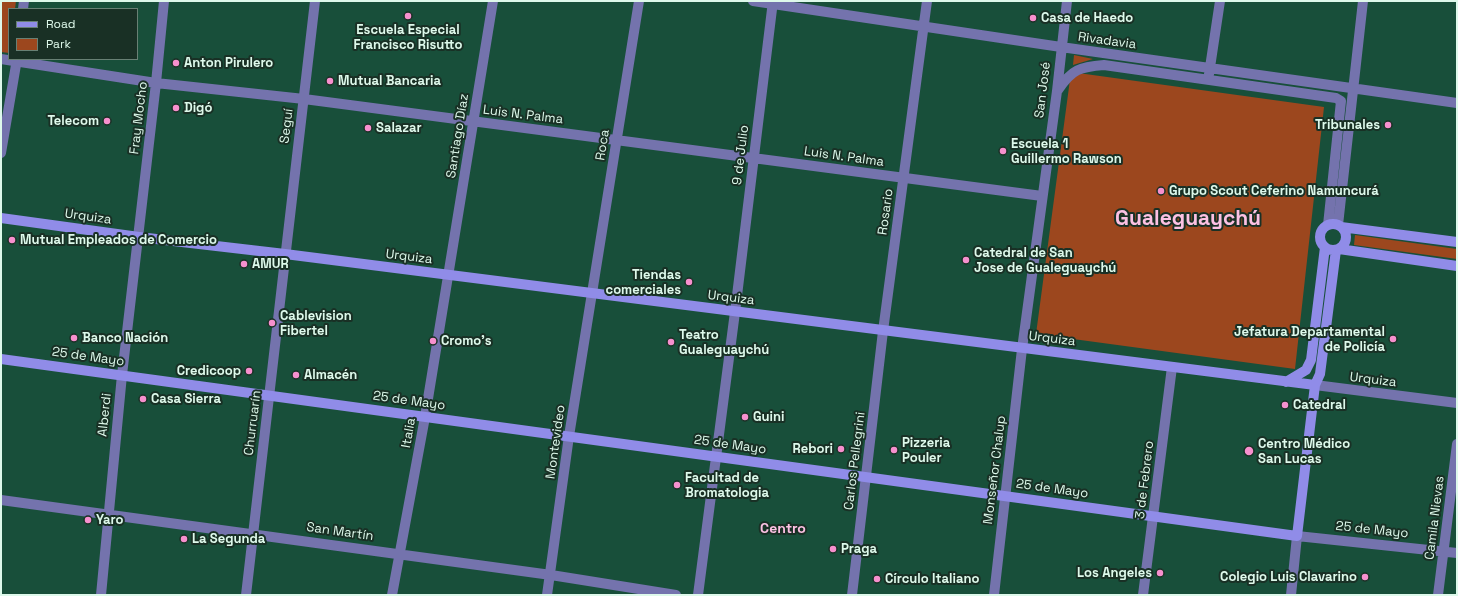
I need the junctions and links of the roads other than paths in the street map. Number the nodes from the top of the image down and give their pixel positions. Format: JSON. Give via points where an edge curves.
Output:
{"nodes":[{"id":1,"x":164,"y":1,"type":"edge"},
{"id":2,"x":315,"y":1,"type":"edge"},
{"id":3,"x":493,"y":1,"type":"edge"},
{"id":4,"x":639,"y":1,"type":"edge"},
{"id":5,"x":753,"y":1,"type":"edge"},
{"id":6,"x":927,"y":1,"type":"edge"},
{"id":7,"x":1067,"y":1,"type":"edge"},
{"id":8,"x":1220,"y":1,"type":"edge"},
{"id":9,"x":1363,"y":1,"type":"edge"},
{"id":10,"x":773,"y":2,"type":"edge"},
{"id":11,"x":924,"y":27,"type":"junction"},
{"id":12,"x":1061,"y":47,"type":"junction"},
{"id":13,"x":16,"y":60,"type":"edge"},
{"id":14,"x":1210,"y":68,"type":"junction"},
{"id":15,"x":1208,"y":80,"type":"junction"},
{"id":16,"x":156,"y":83,"type":"junction"},
{"id":17,"x":1352,"y":88,"type":"junction"},
{"id":18,"x":1057,"y":91,"type":"junction"},
{"id":19,"x":304,"y":99,"type":"junction"},
{"id":20,"x":1457,"y":103,"type":"edge"},
{"id":21,"x":474,"y":121,"type":"junction"},
{"id":22,"x":617,"y":140,"type":"junction"},
{"id":23,"x":1,"y":154,"type":"edge"},
{"id":24,"x":754,"y":158,"type":"junction"},
{"id":25,"x":904,"y":178,"type":"junction"},
{"id":26,"x":1042,"y":196,"type":"junction"},
{"id":27,"x":1,"y":218,"type":"edge"},
{"id":28,"x":1335,"y":226,"type":"junction"},
{"id":29,"x":139,"y":237,"type":"junction"},
{"id":30,"x":1457,"y":242,"type":"edge"},
{"id":31,"x":1325,"y":247,"type":"junction"},
{"id":32,"x":1338,"y":250,"type":"junction"},
{"id":33,"x":285,"y":254,"type":"junction"},
{"id":34,"x":1457,"y":266,"type":"edge"},
{"id":35,"x":449,"y":275,"type":"junction"},
{"id":36,"x":593,"y":294,"type":"junction"},
{"id":37,"x":735,"y":312,"type":"junction"},
{"id":38,"x":883,"y":331,"type":"junction"},
{"id":39,"x":1022,"y":349,"type":"junction"},
{"id":40,"x":1,"y":359,"type":"edge"},
{"id":41,"x":1172,"y":367,"type":"junction"},
{"id":42,"x":122,"y":375,"type":"junction"},
{"id":43,"x":1286,"y":382,"type":"junction"},
{"id":44,"x":1316,"y":385,"type":"junction"},
{"id":45,"x":269,"y":396,"type":"junction"},
{"id":46,"x":1457,"y":403,"type":"edge"},
{"id":47,"x":425,"y":417,"type":"junction"},
{"id":48,"x":569,"y":436,"type":"junction"},
{"id":49,"x":1457,"y":444,"type":"edge"},
{"id":50,"x":716,"y":456,"type":"junction"},
{"id":51,"x":866,"y":477,"type":"junction"},
{"id":52,"x":1004,"y":496,"type":"junction"},
{"id":53,"x":1,"y":500,"type":"edge"},
{"id":54,"x":108,"y":514,"type":"junction"},
{"id":55,"x":1153,"y":516,"type":"junction"},
{"id":56,"x":253,"y":534,"type":"junction"},
{"id":57,"x":1297,"y":536,"type":"junction"},
{"id":58,"x":1444,"y":551,"type":"junction"},
{"id":59,"x":1457,"y":553,"type":"edge"},
{"id":60,"x":400,"y":554,"type":"junction"},
{"id":61,"x":551,"y":575,"type":"junction"},
{"id":62,"x":101,"y":595,"type":"edge"},
{"id":63,"x":246,"y":595,"type":"edge"},
{"id":64,"x":392,"y":595,"type":"edge"},
{"id":65,"x":547,"y":595,"type":"edge"},
{"id":66,"x":676,"y":595,"type":"edge"},
{"id":67,"x":698,"y":595,"type":"edge"},
{"id":68,"x":852,"y":595,"type":"edge"},
{"id":69,"x":994,"y":595,"type":"edge"},
{"id":70,"x":1143,"y":595,"type":"edge"},
{"id":71,"x":1291,"y":595,"type":"edge"},
{"id":72,"x":1438,"y":595,"type":"edge"}],
"edges":[{"from":1,"to":16,"type":"street","name":"Fray Mocho"},
{"from":2,"to":19,"type":"street","name":"Seguí"},
{"from":3,"to":21,"type":"street","name":"Santiago Díaz"},
{"from":4,"to":22,"type":"street","name":"Roca"},
{"from":5,"to":10,"type":"street","name":"Rivadavia"},
{"from":6,"to":11,"type":"street","name":"Rosario"},
{"from":7,"to":12,"type":"street","name":"San José"},
{"from":8,"to":14,"type":"street"},
{"from":9,"to":17,"type":"street"},
{"from":10,"to":11,"type":"street","name":"Rivadavia"},
{"from":10,"to":24,"type":"street","name":"9 de Julio"},
{"from":11,"to":12,"type":"street","name":"Rivadavia"},
{"from":11,"to":25,"type":"street","name":"Rosario"},
{"from":12,"to":14,"type":"street","name":"Rivadavia"},
{"from":12,"to":18,"type":"street","name":"San José"},
{"from":13,"to":16,"type":"street","name":"Luis N. Palma"},
{"from":13,"to":23,"type":"street"},
{"from":14,"to":15,"type":"street"},
{"from":14,"to":17,"type":"street","name":"Rivadavia"},
{"from":15,"to":18,"type":"street","name":"Rivadavia","via":[[1104,65],[1083,67],[1066,78]]},
{"from":15,"to":28,"type":"street","name":"Rivadavia","via":[[1336,98],[1341,101]]},
{"from":16,"to":19,"type":"street","name":"Luis N. Palma"},
{"from":16,"to":29,"type":"street","name":"Fray Mocho"},
{"from":17,"to":20,"type":"street","name":"Rivadavia"},
{"from":17,"to":28,"type":"street"},
{"from":18,"to":26,"type":"street","name":"San José"},
{"from":19,"to":21,"type":"street","name":"Luis N. Palma"},
{"from":19,"to":33,"type":"street","name":"Seguí"},
{"from":21,"to":22,"type":"street","name":"Luis N. Palma"},
{"from":21,"to":35,"type":"street","name":"Santiago Díaz"},
{"from":22,"to":24,"type":"street","name":"Luis N. Palma"},
{"from":22,"to":36,"type":"street","name":"Roca"},
{"from":24,"to":25,"type":"street","name":"Luis N. Palma"},
{"from":24,"to":37,"type":"street","name":"9 de Julio"},
{"from":25,"to":26,"type":"street","name":"Luis N. Palma"},
{"from":25,"to":38,"type":"street","name":"Rosario"},
{"from":26,"to":39,"type":"street","name":"San José"},
{"from":27,"to":29,"type":"street","name":"Urquiza"},
{"from":28,"to":30,"type":"street"},
{"from":28,"to":31,"type":"street","via":[[1322,230],[1320,242]]},
{"from":28,"to":32,"type":"street","via":[[1346,234],[1345,243]]},
{"from":29,"to":33,"type":"street","name":"Urquiza"},
{"from":29,"to":42,"type":"street","name":"Alberdi"},
{"from":31,"to":32,"type":"street"},
{"from":31,"to":43,"type":"street","via":[[1311,360],[1306,370]]},
{"from":32,"to":34,"type":"street"},
{"from":32,"to":44,"type":"street","via":[[1320,374]]},
{"from":33,"to":35,"type":"street","name":"Urquiza"},
{"from":33,"to":45,"type":"street","name":"Churruarín"},
{"from":35,"to":36,"type":"street","name":"Urquiza"},
{"from":35,"to":47,"type":"street","name":"Italia"},
{"from":36,"to":37,"type":"street","name":"Urquiza"},
{"from":36,"to":48,"type":"street","name":"Montevideo"},
{"from":37,"to":38,"type":"street","name":"Urquiza"},
{"from":37,"to":50,"type":"street","name":"9 de Julio"},
{"from":38,"to":39,"type":"street","name":"Urquiza"},
{"from":38,"to":51,"type":"street","name":"Carlos Pellegrini"},
{"from":39,"to":41,"type":"street","name":"Urquiza"},
{"from":39,"to":52,"type":"street","name":"Monseñor Chalup"},
{"from":40,"to":42,"type":"street","name":"25 de Mayo"},
{"from":41,"to":43,"type":"street","name":"Urquiza"},
{"from":41,"to":55,"type":"street","name":"3 de Febrero"},
{"from":42,"to":45,"type":"street","name":"25 de Mayo"},
{"from":42,"to":54,"type":"street","name":"Alberdi"},
{"from":43,"to":44,"type":"street","name":"Urquiza"},
{"from":44,"to":46,"type":"street","name":"Urquiza"},
{"from":44,"to":57,"type":"street"},
{"from":45,"to":47,"type":"street","name":"25 de Mayo"},
{"from":45,"to":56,"type":"street","name":"Churruarín"},
{"from":47,"to":48,"type":"street","name":"25 de Mayo"},
{"from":47,"to":60,"type":"street","name":"Italia"},
{"from":48,"to":50,"type":"street","name":"25 de Mayo"},
{"from":48,"to":61,"type":"street","name":"Montevideo"},
{"from":49,"to":58,"type":"street","name":"Camila Nievas"},
{"from":50,"to":51,"type":"street","name":"25 de Mayo"},
{"from":50,"to":67,"type":"street","name":"9 de Julio"},
{"from":51,"to":52,"type":"street","name":"25 de Mayo"},
{"from":51,"to":68,"type":"street","name":"Carlos Pellegrini"},
{"from":52,"to":55,"type":"street","name":"25 de Mayo"},
{"from":52,"to":69,"type":"street","name":"Monseñor Chalup"},
{"from":53,"to":54,"type":"street","name":"San Martín"},
{"from":54,"to":56,"type":"street","name":"San Martín"},
{"from":54,"to":62,"type":"street","name":"Alberdi"},
{"from":55,"to":57,"type":"street","name":"25 de Mayo"},
{"from":55,"to":70,"type":"street","name":"3 de Febrero"},
{"from":56,"to":60,"type":"street","name":"San Martín"},
{"from":56,"to":63,"type":"street","name":"Churruarín"},
{"from":57,"to":58,"type":"street","name":"25 de Mayo"},
{"from":57,"to":71,"type":"street"},
{"from":58,"to":59,"type":"street","name":"25 de Mayo"},
{"from":58,"to":72,"type":"street","name":"Camila Nievas"},
{"from":60,"to":61,"type":"street","name":"San Martín"},
{"from":60,"to":64,"type":"street","name":"Italia"},
{"from":61,"to":65,"type":"street","name":"Montevideo"},
{"from":61,"to":66,"type":"street","name":"San Martín"}]}
